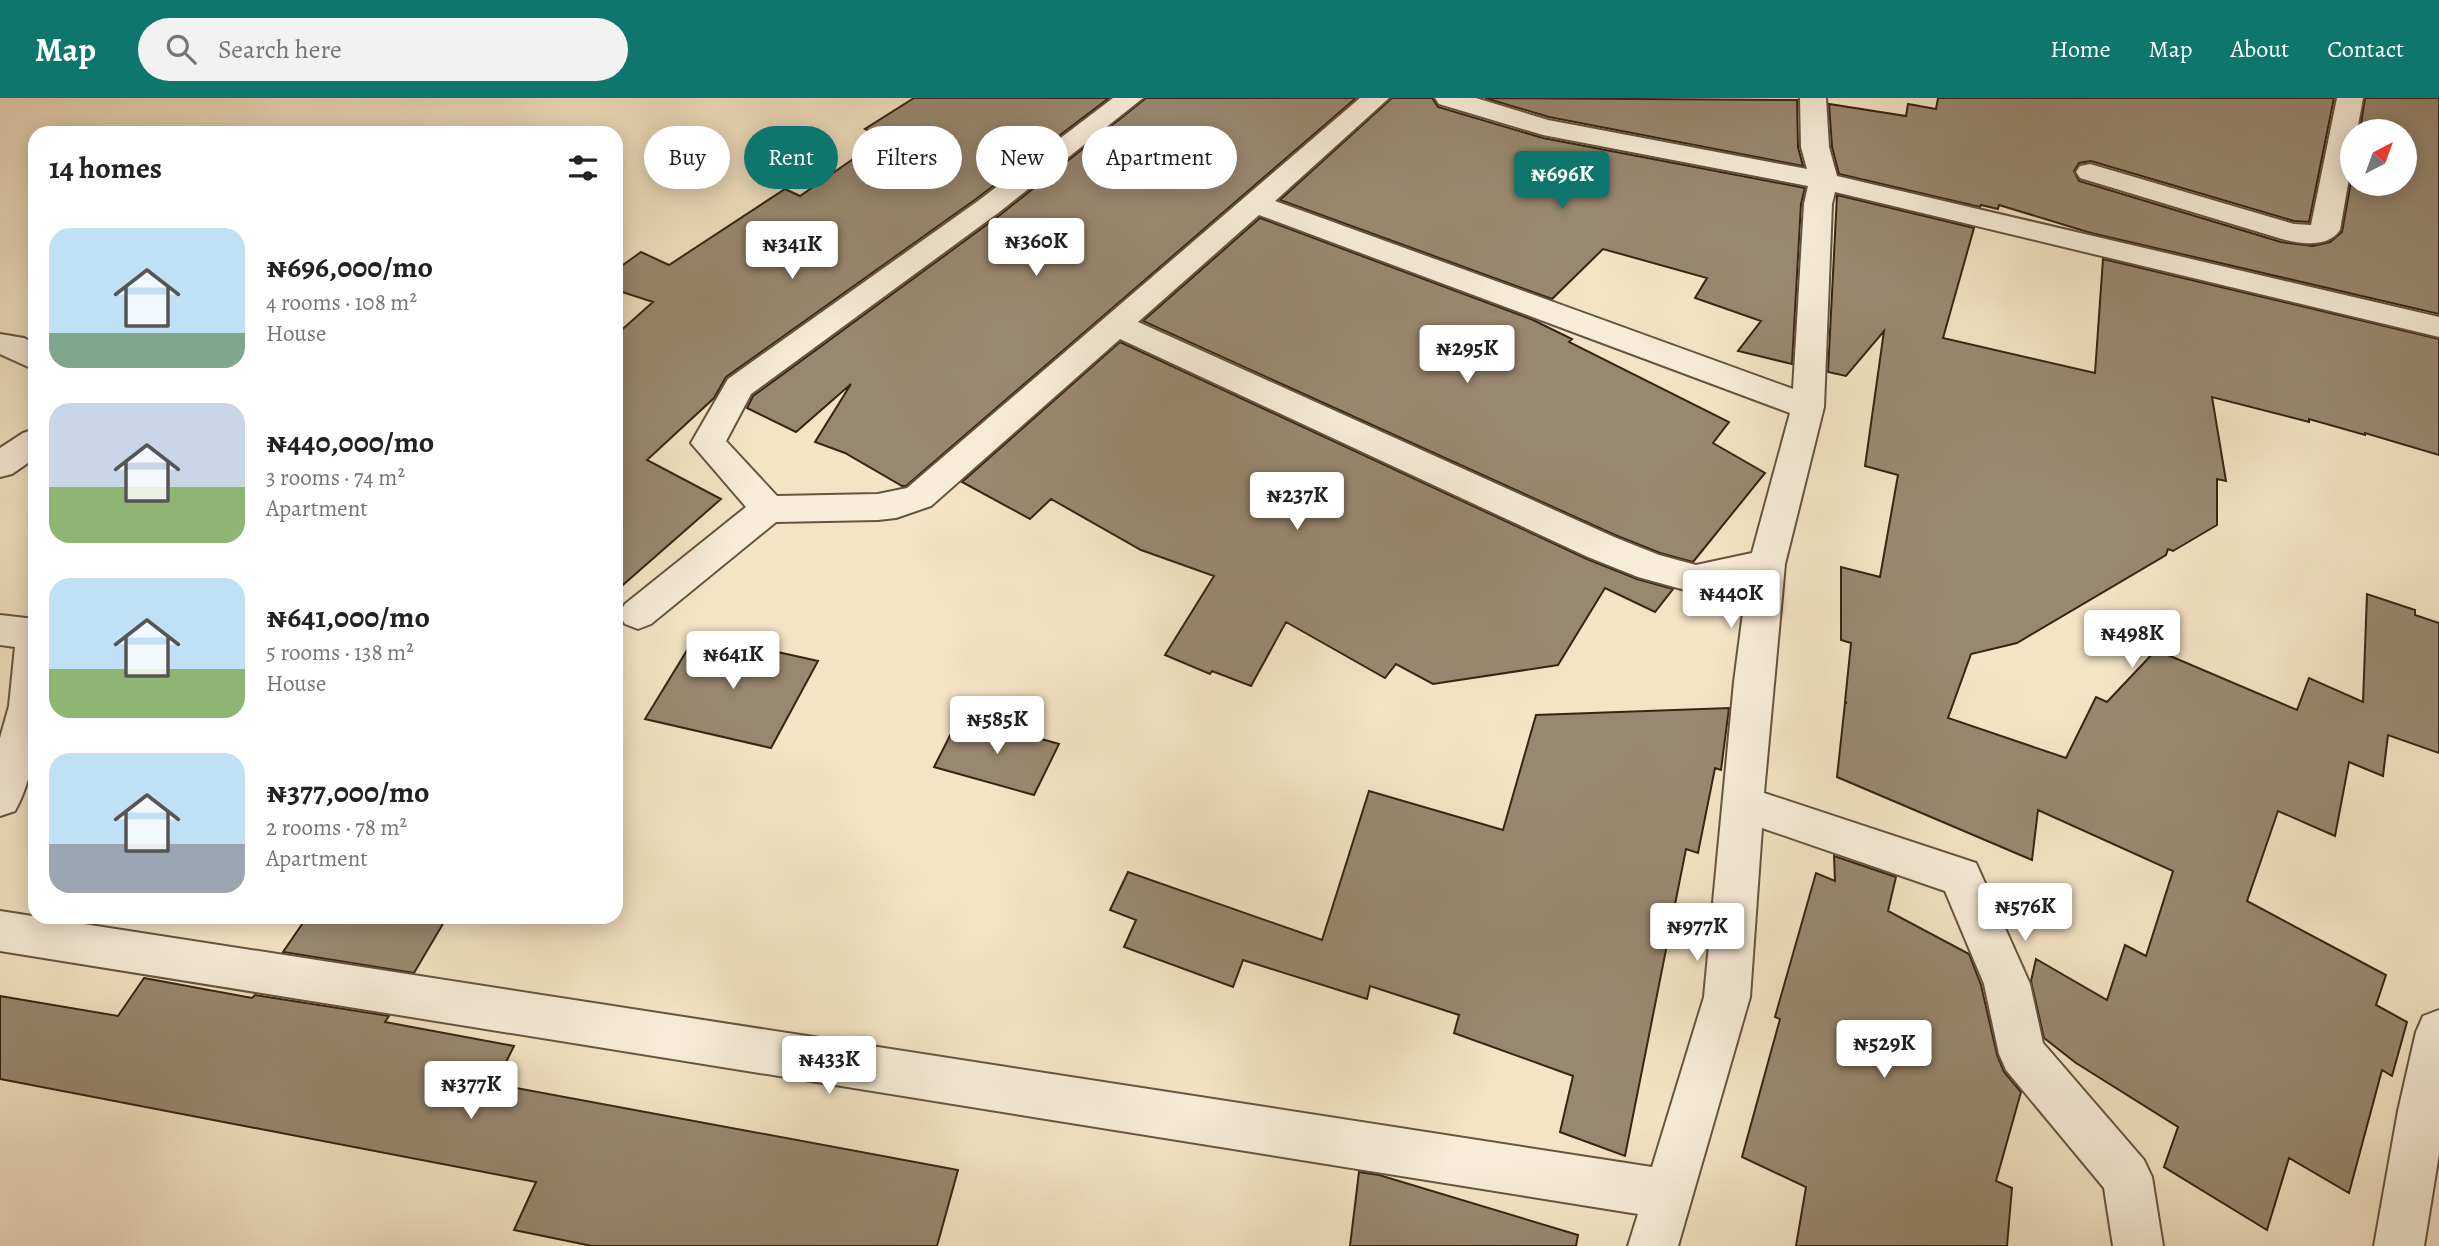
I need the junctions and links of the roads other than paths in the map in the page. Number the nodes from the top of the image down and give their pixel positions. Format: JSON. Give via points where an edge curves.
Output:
{"nodes":[{"id":1,"x":1130,"y":98,"type":"edge"},
{"id":2,"x":1376,"y":98,"type":"edge"},
{"id":3,"x":1448,"y":98,"type":"edge"},
{"id":4,"x":1813,"y":98,"type":"edge"},
{"id":5,"x":2350,"y":98,"type":"edge"},
{"id":6,"x":2090,"y":172,"type":"dead end"},
{"id":7,"x":1824,"y":181,"type":"junction"},
{"id":8,"x":1255,"y":204,"type":"junction"},
{"id":9,"x":1116,"y":325,"type":"junction"},
{"id":10,"x":2439,"y":327,"type":"edge"},
{"id":11,"x":0,"y":344,"type":"edge"},
{"id":12,"x":28,"y":355,"type":"edge"},
{"id":13,"x":1808,"y":407,"type":"junction"},
{"id":14,"x":28,"y":446,"type":"edge"},
{"id":15,"x":0,"y":466,"type":"edge"},
{"id":16,"x":768,"y":509,"type":"junction"},
{"id":17,"x":1766,"y":575,"type":"junction"},
{"id":18,"x":638,"y":614,"type":"dead end"},
{"id":19,"x":0,"y":630,"type":"edge"},
{"id":20,"x":28,"y":633,"type":"edge"},
{"id":21,"x":28,"y":710,"type":"edge"},
{"id":22,"x":0,"y":798,"type":"edge"},
{"id":23,"x":1744,"y":804,"type":"junction"},
{"id":24,"x":0,"y":931,"type":"edge"},
{"id":25,"x":2439,"y":1032,"type":"edge"},
{"id":26,"x":2430,"y":1115,"type":"edge"},
{"id":27,"x":1668,"y":1194,"type":"junction"},
{"id":28,"x":1653,"y":1246,"type":"edge"},
{"id":29,"x":2138,"y":1246,"type":"edge"},
{"id":30,"x":2399,"y":1246,"type":"edge"}],
"edges":[{"from":1,"to":16,"type":"street","via":[[739,387],[708,443]]},
{"from":2,"to":8,"type":"street"},
{"from":3,"to":7,"type":"street","via":[[1567,133]]},
{"from":4,"to":7,"type":"street","via":[[1815,147]]},
{"from":5,"to":6,"type":"street","via":[[2326,230],[2316,234],[2292,233]]},
{"from":7,"to":10,"type":"street"},
{"from":7,"to":13,"type":"street","via":[[1818,204]]},
{"from":8,"to":9,"type":"street"},
{"from":8,"to":13,"type":"street"},
{"from":9,"to":16,"type":"street","via":[[919,497],[897,506]]},
{"from":9,"to":17,"type":"street","via":[[1651,567],[1696,579]]},
{"from":11,"to":12,"type":"street","via":[[13,345]]},
{"from":13,"to":17,"type":"street"},
{"from":14,"to":15,"type":"street"},
{"from":16,"to":18,"type":"street"},
{"from":17,"to":23,"type":"street"},
{"from":19,"to":20,"type":"street"},
{"from":21,"to":22,"type":"street"},
{"from":23,"to":27,"type":"street","via":[[1727,997]]},
{"from":23,"to":29,"type":"street","via":[[1961,877],[2007,984],[2022,1055],[2127,1177]]},
{"from":24,"to":27,"type":"street"},
{"from":25,"to":26,"type":"street"},
{"from":26,"to":30,"type":"street"},
{"from":27,"to":28,"type":"street"}]}
